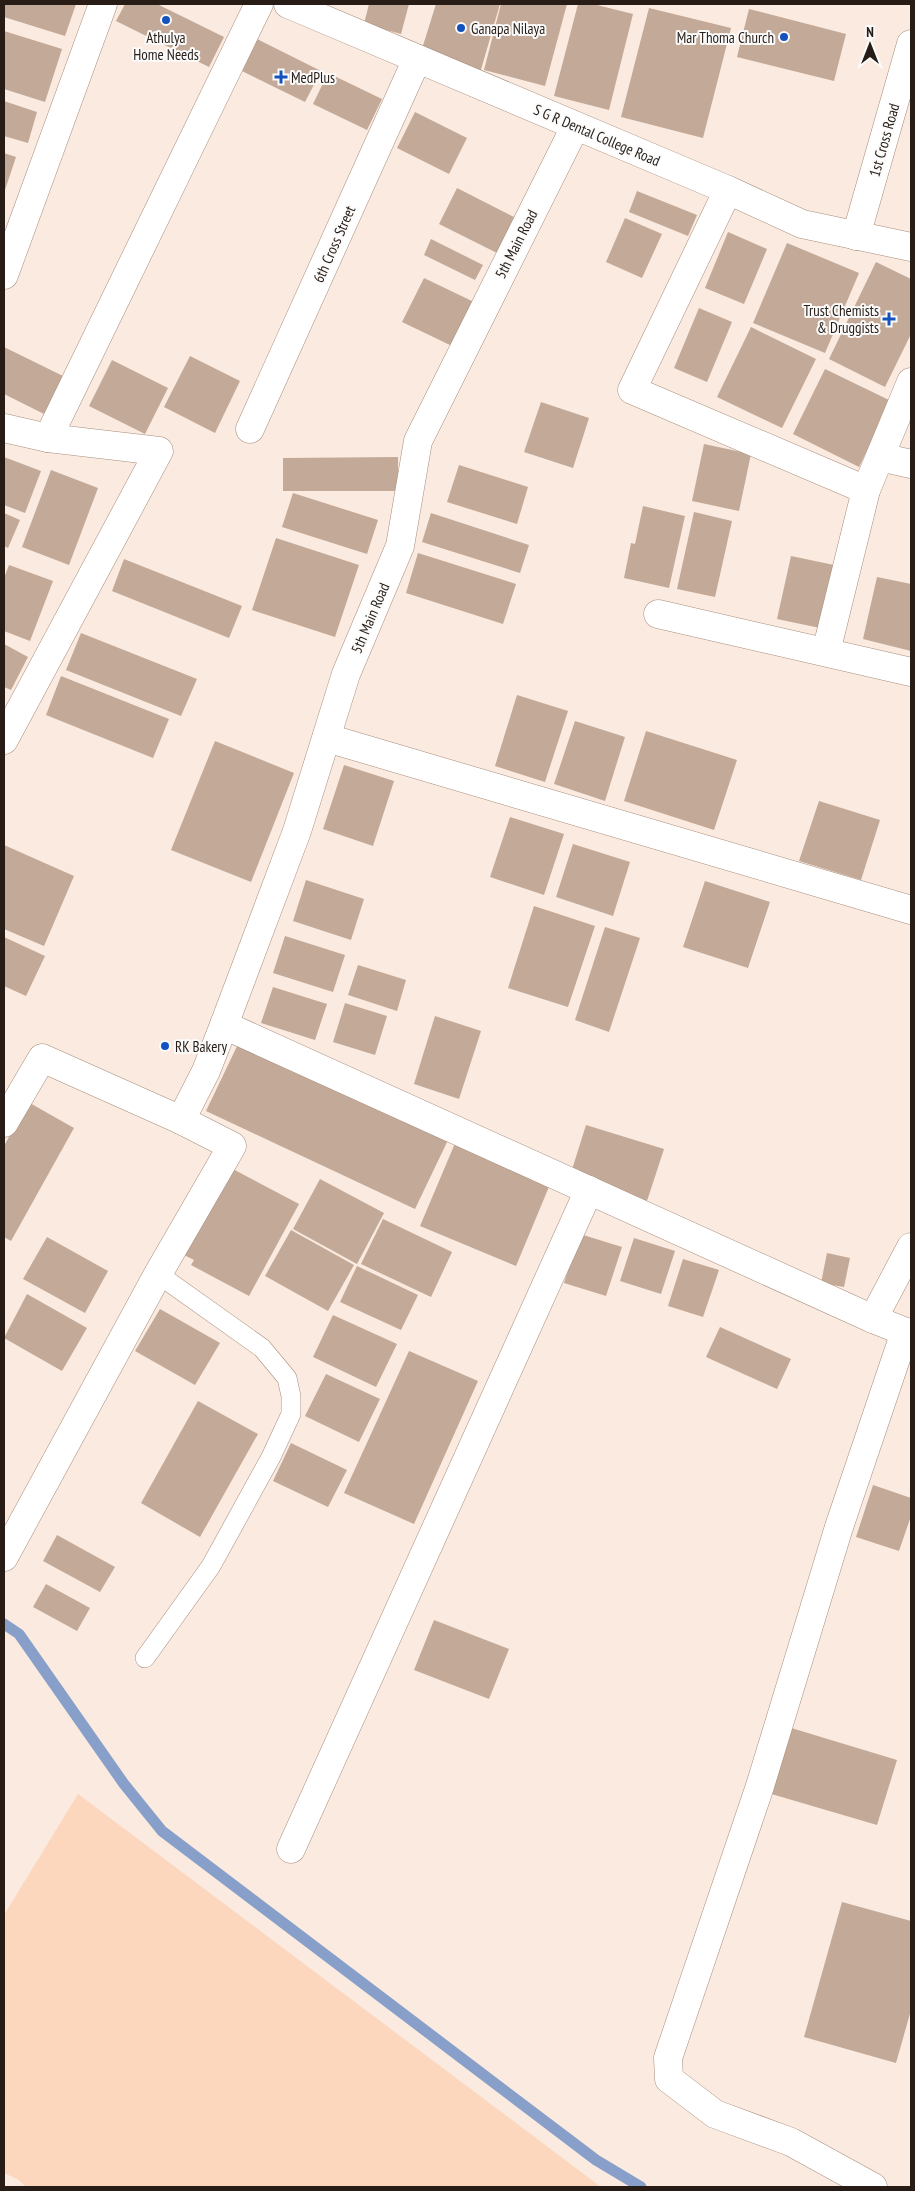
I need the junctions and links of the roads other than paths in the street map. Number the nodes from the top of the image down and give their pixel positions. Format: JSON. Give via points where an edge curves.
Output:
{"nodes":[{"id":1,"x":103,"y":4,"type":"edge"},
{"id":2,"x":259,"y":4,"type":"edge"},
{"id":3,"x":288,"y":4,"type":"edge"},
{"id":4,"x":911,"y":44,"type":"edge"},
{"id":5,"x":417,"y":59,"type":"junction"},
{"id":6,"x":575,"y":126,"type":"junction"},
{"id":7,"x":728,"y":190,"type":"junction"},
{"id":8,"x":856,"y":236,"type":"junction"},
{"id":9,"x":911,"y":248,"type":"edge"},
{"id":10,"x":4,"y":275,"type":"edge"},
{"id":11,"x":911,"y":382,"type":"edge"},
{"id":12,"x":4,"y":428,"type":"edge"},
{"id":13,"x":250,"y":430,"type":"dead end"},
{"id":14,"x":48,"y":438,"type":"junction"},
{"id":15,"x":880,"y":457,"type":"junction"},
{"id":16,"x":911,"y":464,"type":"edge"},
{"id":17,"x":866,"y":490,"type":"junction"},
{"id":18,"x":658,"y":614,"type":"dead end"},
{"id":19,"x":826,"y":652,"type":"junction"},
{"id":20,"x":911,"y":672,"type":"edge"},
{"id":21,"x":327,"y":738,"type":"junction"},
{"id":22,"x":4,"y":740,"type":"edge"},
{"id":23,"x":911,"y":910,"type":"edge"},
{"id":24,"x":224,"y":1025,"type":"junction"},
{"id":25,"x":181,"y":1120,"type":"junction"},
{"id":26,"x":4,"y":1123,"type":"edge"},
{"id":27,"x":588,"y":1190,"type":"junction"},
{"id":28,"x":911,"y":1247,"type":"edge"},
{"id":29,"x":158,"y":1274,"type":"junction"},
{"id":30,"x":873,"y":1319,"type":"junction"},
{"id":31,"x":908,"y":1333,"type":"edge"},
{"id":32,"x":4,"y":1557,"type":"edge"},
{"id":33,"x":145,"y":1658,"type":"dead end"},
{"id":34,"x":291,"y":1849,"type":"dead end"},
{"id":35,"x":873,"y":2187,"type":"edge"}],
"edges":[{"from":1,"to":10,"type":"street"},
{"from":2,"to":14,"type":"street"},
{"from":3,"to":5,"type":"street","name":"S G R Dental College Road"},
{"from":4,"to":8,"type":"street","name":"1st Cross Road"},
{"from":5,"to":6,"type":"street","name":"S G R Dental College Road"},
{"from":5,"to":13,"type":"street","name":"6th Cross Street"},
{"from":6,"to":7,"type":"street","name":"S G R Dental College Road"},
{"from":6,"to":21,"type":"street","name":"5th Main Road","via":[[418,441],[400,546],[346,674]]},
{"from":7,"to":8,"type":"street","name":"S G R Dental College Road","via":[[802,224]]},
{"from":7,"to":17,"type":"street","via":[[632,390]]},
{"from":8,"to":9,"type":"street","name":"S G R Dental College Road"},
{"from":11,"to":15,"type":"street"},
{"from":12,"to":14,"type":"street"},
{"from":14,"to":22,"type":"street","via":[[159,450]]},
{"from":15,"to":16,"type":"street"},
{"from":15,"to":17,"type":"street"},
{"from":17,"to":19,"type":"street"},
{"from":18,"to":19,"type":"street"},
{"from":19,"to":20,"type":"street"},
{"from":21,"to":23,"type":"street"},
{"from":21,"to":24,"type":"street","name":"5th Main Road","via":[[298,831]]},
{"from":24,"to":25,"type":"street","name":"5th Main Road","via":[[206,1071]]},
{"from":24,"to":27,"type":"street"},
{"from":25,"to":26,"type":"street","via":[[42,1058]]},
{"from":25,"to":29,"type":"street","via":[[232,1146]]},
{"from":27,"to":30,"type":"street"},
{"from":27,"to":34,"type":"street"},
{"from":28,"to":30,"type":"street"},
{"from":29,"to":32,"type":"street"},
{"from":29,"to":33,"type":"lane","via":[[262,1348],[287,1378],[291,1414],[211,1566]]},
{"from":30,"to":31,"type":"street"},
{"from":31,"to":35,"type":"street","via":[[839,1527],[760,1786],[668,2058],[669,2079],[715,2114],[792,2142]]}]}
